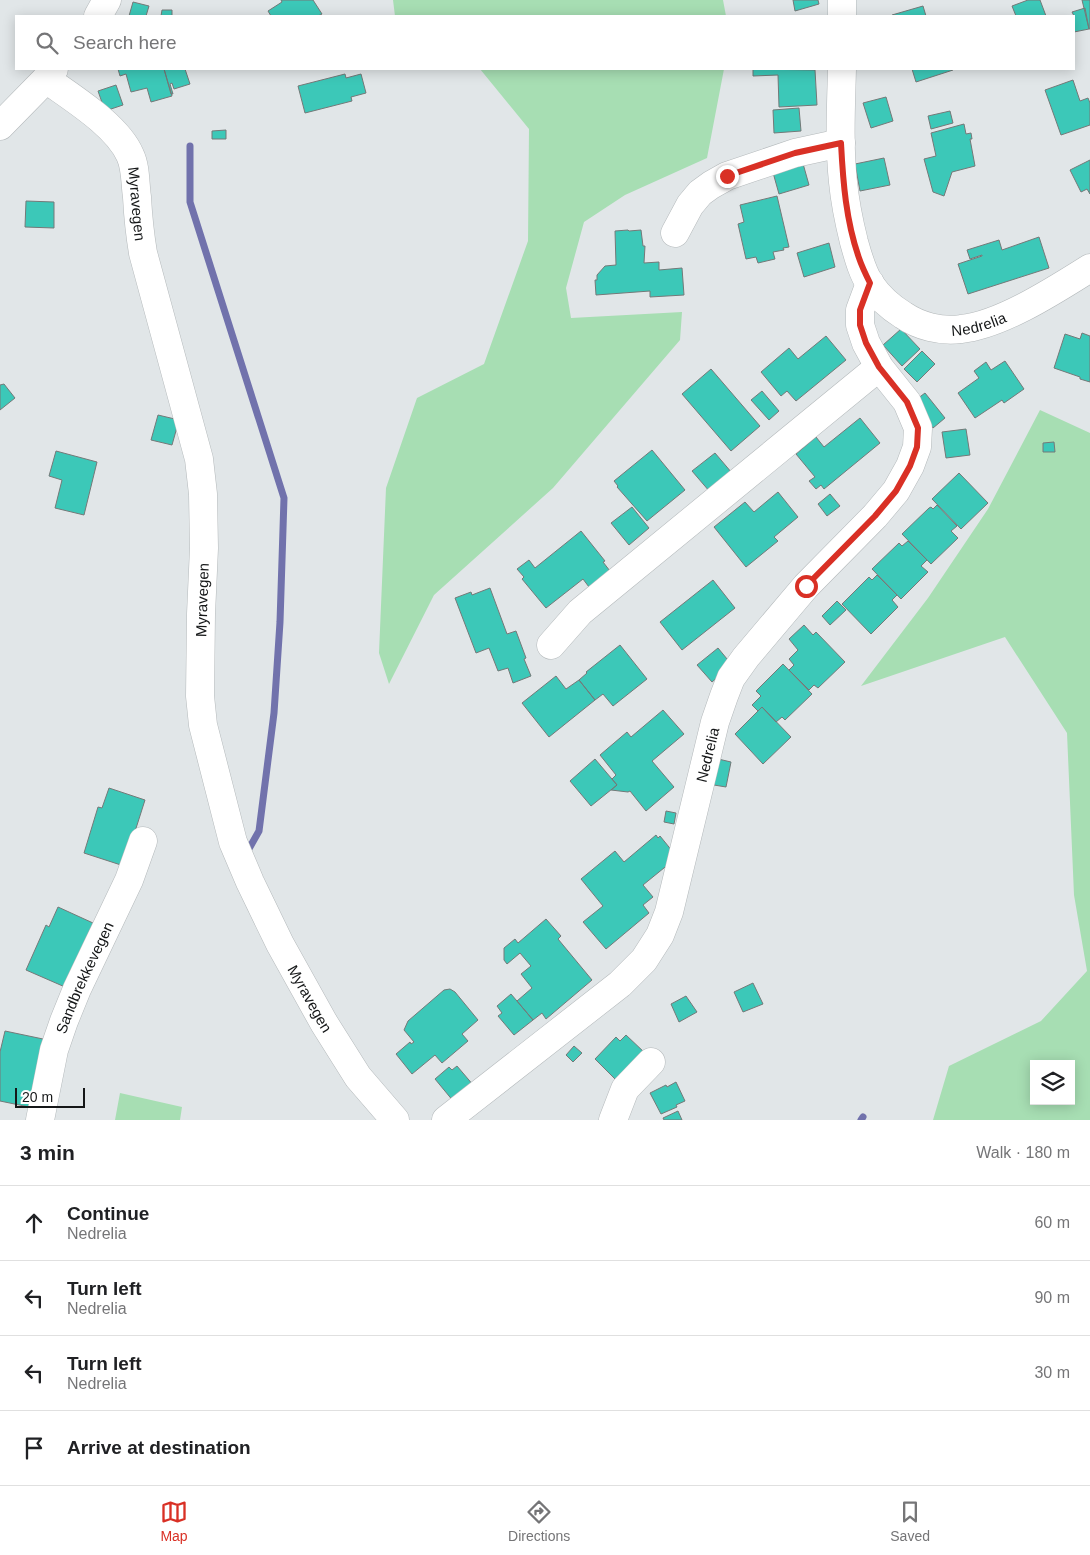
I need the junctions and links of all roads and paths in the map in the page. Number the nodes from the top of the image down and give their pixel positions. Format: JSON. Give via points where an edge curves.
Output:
{"nodes":[{"id":1,"x":107,"y":0,"type":"edge"},
{"id":2,"x":842,"y":0,"type":"edge"},
{"id":3,"x":99,"y":15,"type":"edge"},
{"id":4,"x":842,"y":15,"type":"edge"},
{"id":5,"x":842,"y":70,"type":"edge"},
{"id":6,"x":50,"y":74,"type":"edge"},
{"id":7,"x":0,"y":126,"type":"edge"},
{"id":8,"x":841,"y":143,"type":"junction"},
{"id":9,"x":675,"y":233,"type":"dead end"},
{"id":10,"x":1090,"y":268,"type":"edge"},
{"id":11,"x":870,"y":283,"type":"junction"},
{"id":12,"x":879,"y":367,"type":"junction"},
{"id":13,"x":551,"y":645,"type":"dead end"},
{"id":14,"x":143,"y":841,"type":"dead end"},
{"id":15,"x":651,"y":1062,"type":"dead end"},
{"id":16,"x":40,"y":1120,"type":"edge"},
{"id":17,"x":395,"y":1120,"type":"edge"},
{"id":18,"x":446,"y":1120,"type":"edge"},
{"id":19,"x":614,"y":1120,"type":"edge"}],
"edges":[{"from":1,"to":3,"type":"street"},
{"from":2,"to":4,"type":"street"},
{"from":5,"to":8,"type":"street","name":"Nedrelia"},
{"from":6,"to":7,"type":"street"},
{"from":6,"to":17,"type":"street","name":"Myravegen","via":[[102,120],[130,155],[143,254],[199,459],[204,548],[200,696],[203,725],[233,842],[280,944],[324,1023],[358,1076]]},
{"from":8,"to":9,"type":"street","via":[[795,153],[727,176],[700,193]]},
{"from":8,"to":11,"type":"street","name":"Nedrelia","via":[[845,203],[858,258]]},
{"from":10,"to":11,"type":"street","name":"Nedrelia","via":[[1040,298],[992,321],[960,330],[934,328],[913,321],[890,307]]},
{"from":11,"to":12,"type":"street","name":"Nedrelia","via":[[860,310],[860,325]]},
{"from":12,"to":13,"type":"street","via":[[580,612]]},
{"from":12,"to":18,"type":"street","name":"Nedrelia","via":[[907,402],[918,428],[917,447],[910,466],[896,491],[875,516],[806,586],[731,678],[715,722],[669,912],[660,935],[644,960],[620,984]]},
{"from":14,"to":16,"type":"street","name":"Sandbrekkevegen","via":[[64,1021],[54,1050]]},
{"from":15,"to":19,"type":"street","via":[[625,1089]]}]}
